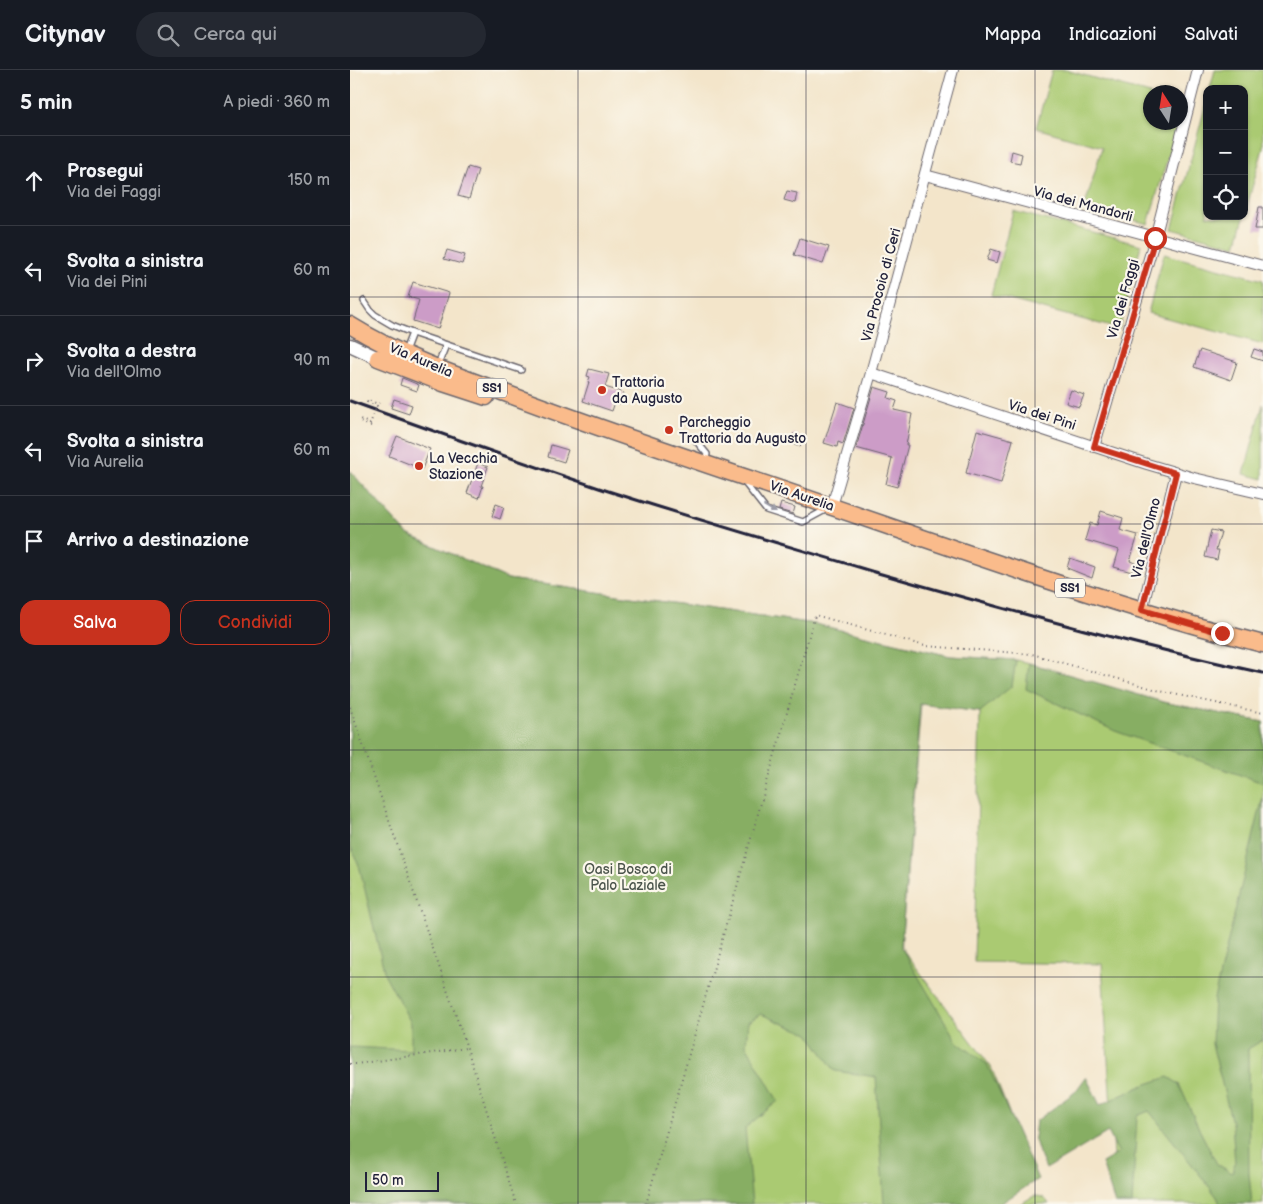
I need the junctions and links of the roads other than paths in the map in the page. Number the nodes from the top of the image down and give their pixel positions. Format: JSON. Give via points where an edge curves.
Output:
{"nodes":[{"id":1,"x":953,"y":70,"type":"edge"},
{"id":2,"x":1198,"y":70,"type":"edge"},
{"id":3,"x":925,"y":176,"type":"junction"},
{"id":4,"x":1155,"y":238,"type":"junction"},
{"id":5,"x":1263,"y":266,"type":"edge"},
{"id":6,"x":364,"y":300,"type":"dead end"},
{"id":7,"x":352,"y":325,"type":"edge"},
{"id":8,"x":412,"y":333,"type":"junction"},
{"id":9,"x":350,"y":345,"type":"edge"},
{"id":10,"x":446,"y":345,"type":"junction"},
{"id":11,"x":404,"y":354,"type":"junction"},
{"id":12,"x":378,"y":358,"type":"joint"},
{"id":13,"x":437,"y":368,"type":"junction"},
{"id":14,"x":521,"y":370,"type":"dead end"},
{"id":15,"x":870,"y":373,"type":"junction"},
{"id":16,"x":580,"y":421,"type":"junction"},
{"id":17,"x":697,"y":442,"type":"dead end"},
{"id":18,"x":1094,"y":447,"type":"junction"},
{"id":19,"x":705,"y":463,"type":"junction"},
{"id":20,"x":1176,"y":473,"type":"junction"},
{"id":21,"x":737,"y":474,"type":"junction"},
{"id":22,"x":1263,"y":494,"type":"edge"},
{"id":23,"x":832,"y":506,"type":"junction"},
{"id":24,"x":1142,"y":610,"type":"junction"},
{"id":25,"x":1263,"y":644,"type":"edge"}],
"edges":[{"from":1,"to":3,"type":"street","name":"Via Procoio di Ceri"},
{"from":2,"to":4,"type":"street","name":"Via dei Faggi"},
{"from":3,"to":4,"type":"street","name":"Via dei Mandorli"},
{"from":3,"to":15,"type":"street","name":"Via Procoio di Ceri"},
{"from":4,"to":5,"type":"street","name":"Via dei Mandorli"},
{"from":4,"to":18,"type":"street","name":"Via dei Faggi"},
{"from":6,"to":8,"type":"lane","via":[[374,315]]},
{"from":7,"to":11,"type":"main road","name":"Via Aurelia","number":"SS1"},
{"from":8,"to":10,"type":"lane"},
{"from":8,"to":11,"type":"lane"},
{"from":9,"to":12,"type":"street"},
{"from":10,"to":13,"type":"lane"},
{"from":10,"to":14,"type":"lane"},
{"from":11,"to":13,"type":"main road","name":"Via Aurelia","number":"SS1"},
{"from":12,"to":16,"type":"main road","via":[[480,396]]},
{"from":13,"to":16,"type":"main road","name":"Via Aurelia","number":"SS1"},
{"from":15,"to":18,"type":"street","name":"Via dei Pini"},
{"from":15,"to":23,"type":"street","name":"Via Procoio di Ceri"},
{"from":16,"to":19,"type":"main road","name":"Via Aurelia","number":"SS1"},
{"from":17,"to":19,"type":"lane","via":[[707,454]]},
{"from":18,"to":20,"type":"street","name":"Via dei Pini"},
{"from":19,"to":21,"type":"main road","name":"Via Aurelia","number":"SS1"},
{"from":20,"to":22,"type":"street","name":"Via dei Pini"},
{"from":20,"to":24,"type":"street","name":"Via dell'Olmo"},
{"from":21,"to":23,"type":"main road","name":"Via Aurelia","number":"SS1"},
{"from":21,"to":23,"type":"lane","one_way":true,"via":[[766,510],[803,522]]},
{"from":23,"to":24,"type":"main road","name":"Via Aurelia","number":"SS1"},
{"from":24,"to":25,"type":"main road","name":"Via Aurelia","number":"SS1"}]}
